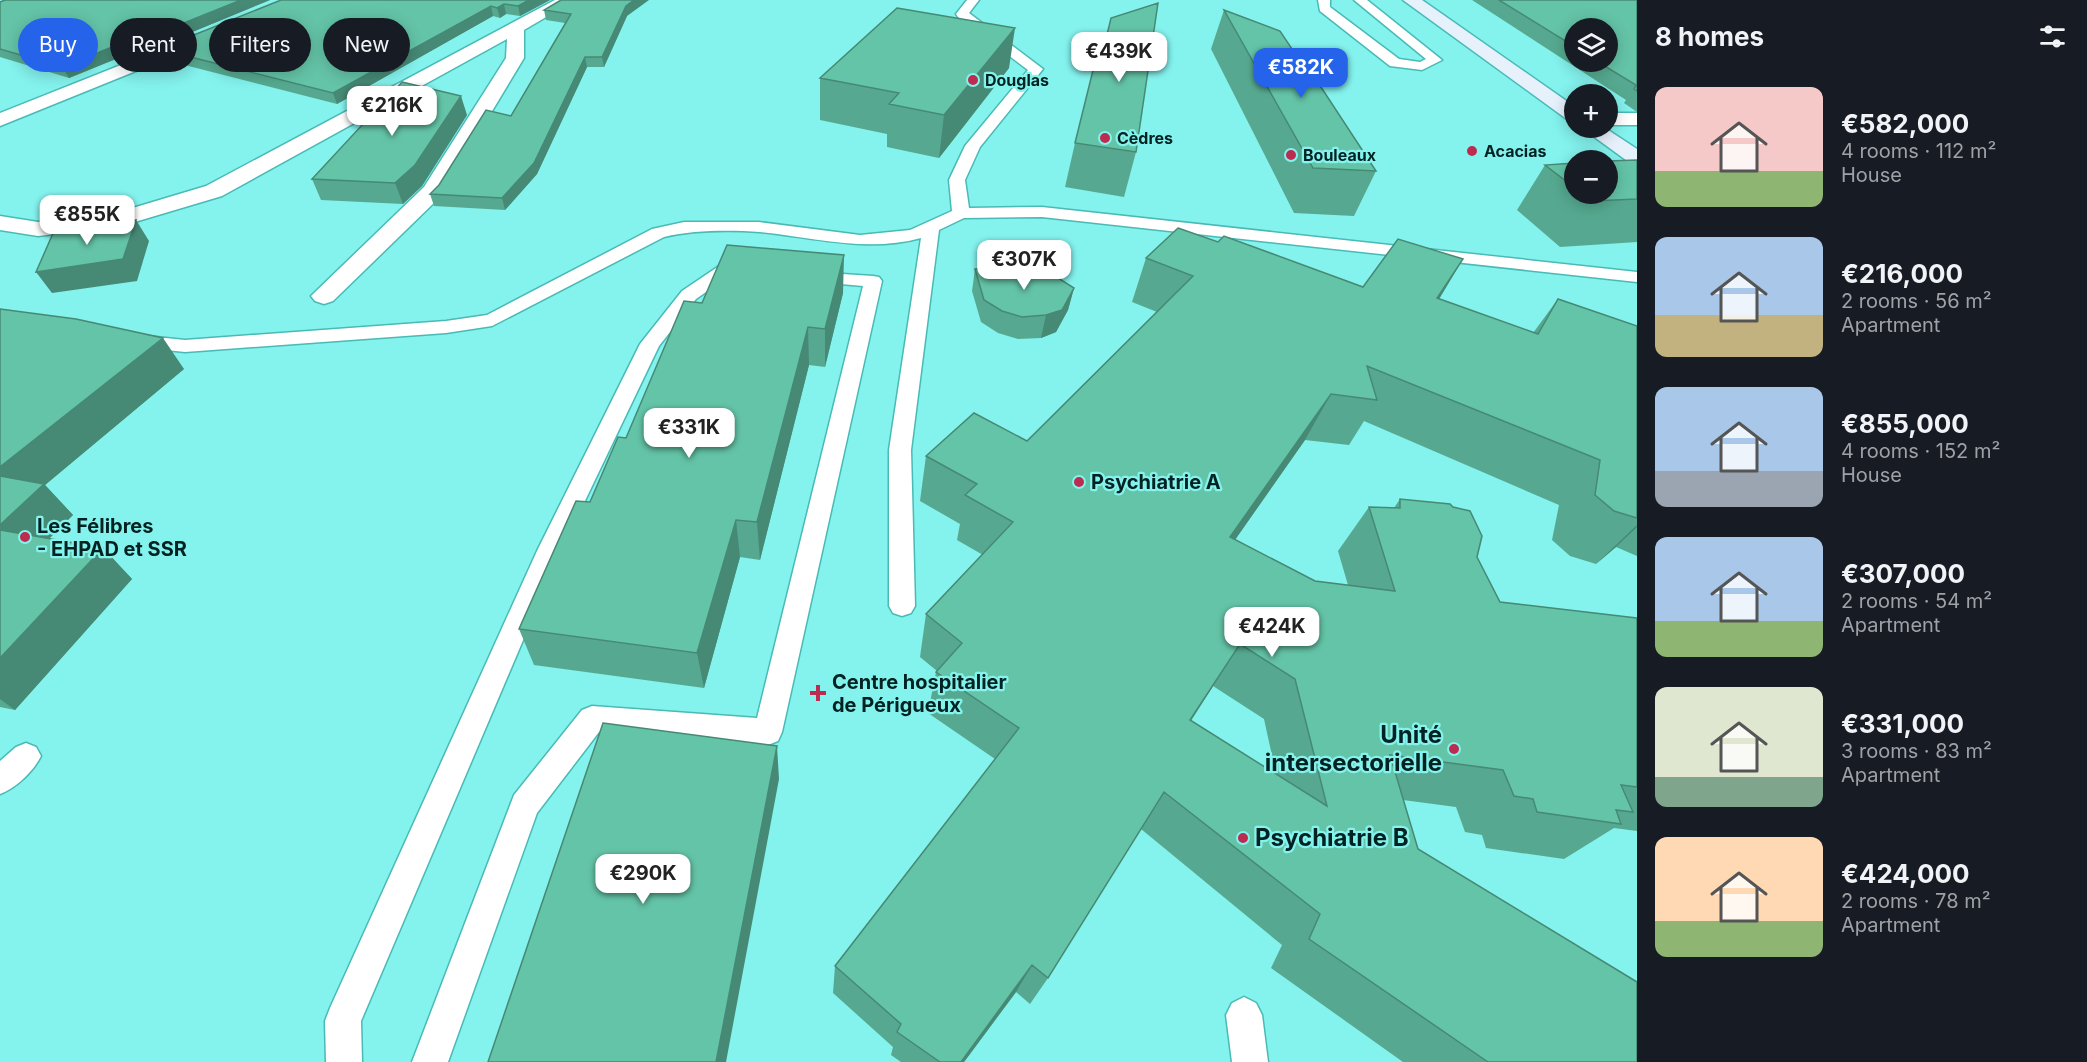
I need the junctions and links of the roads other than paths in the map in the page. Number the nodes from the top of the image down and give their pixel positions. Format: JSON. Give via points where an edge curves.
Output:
{"nodes":[{"id":1,"x":567,"y":0,"type":"edge"},
{"id":2,"x":973,"y":0,"type":"edge"},
{"id":3,"x":1324,"y":0,"type":"edge"},
{"id":4,"x":1360,"y":0,"type":"edge"},
{"id":5,"x":1411,"y":0,"type":"edge"},
{"id":6,"x":516,"y":27,"type":"junction"},
{"id":7,"x":209,"y":35,"type":"edge"},
{"id":8,"x":1564,"y":108,"type":"edge"},
{"id":9,"x":1618,"y":119,"type":"edge"},
{"id":10,"x":1637,"y":119,"type":"edge"},
{"id":11,"x":0,"y":120,"type":"edge"},
{"id":12,"x":1607,"y":138,"type":"edge"},
{"id":13,"x":1637,"y":159,"type":"edge"},
{"id":14,"x":961,"y":213,"type":"junction"},
{"id":15,"x":0,"y":223,"type":"edge"},
{"id":16,"x":932,"y":227,"type":"junction"},
{"id":17,"x":1637,"y":277,"type":"edge"},
{"id":18,"x":324,"y":296,"type":"dead end"},
{"id":19,"x":118,"y":339,"type":"edge"},
{"id":20,"x":902,"y":606,"type":"dead end"},
{"id":21,"x":26,"y":756,"type":"dead end"},
{"id":22,"x":0,"y":780,"type":"edge"},
{"id":23,"x":1244,"y":1015,"type":"dead end"},
{"id":24,"x":344,"y":1062,"type":"edge"},
{"id":25,"x":430,"y":1062,"type":"edge"},
{"id":26,"x":1250,"y":1062,"type":"edge"}],
"edges":[{"from":1,"to":6,"type":"street"},
{"from":2,"to":14,"type":"lane","via":[[962,14],[1036,69],[973,146],[957,180]]},
{"from":3,"to":4,"type":"lane","via":[[1324,8],[1395,63],[1422,66],[1435,60]]},
{"from":5,"to":8,"type":"main road"},
{"from":6,"to":15,"type":"street","via":[[213,191],[118,220],[39,229]]},
{"from":6,"to":18,"type":"street","via":[[514,58],[434,191]]},
{"from":7,"to":11,"type":"street"},
{"from":9,"to":10,"type":"street"},
{"from":12,"to":13,"type":"main road"},
{"from":14,"to":16,"type":"lane"},
{"from":14,"to":17,"type":"lane","via":[[1042,212]]},
{"from":16,"to":19,"type":"lane","via":[[915,235],[860,240],[759,227],[684,227],[649,237],[492,320],[446,327],[185,346]]},
{"from":16,"to":20,"type":"lane","via":[[915,322],[900,450]]},
{"from":21,"to":22,"type":"lane"},
{"from":23,"to":26,"type":"lane"},
{"from":24,"to":25,"type":"lane","via":[[344,1021],[549,551],[650,344],[689,295],[725,270],[873,281],[768,732],[592,719],[525,805]]}]}
